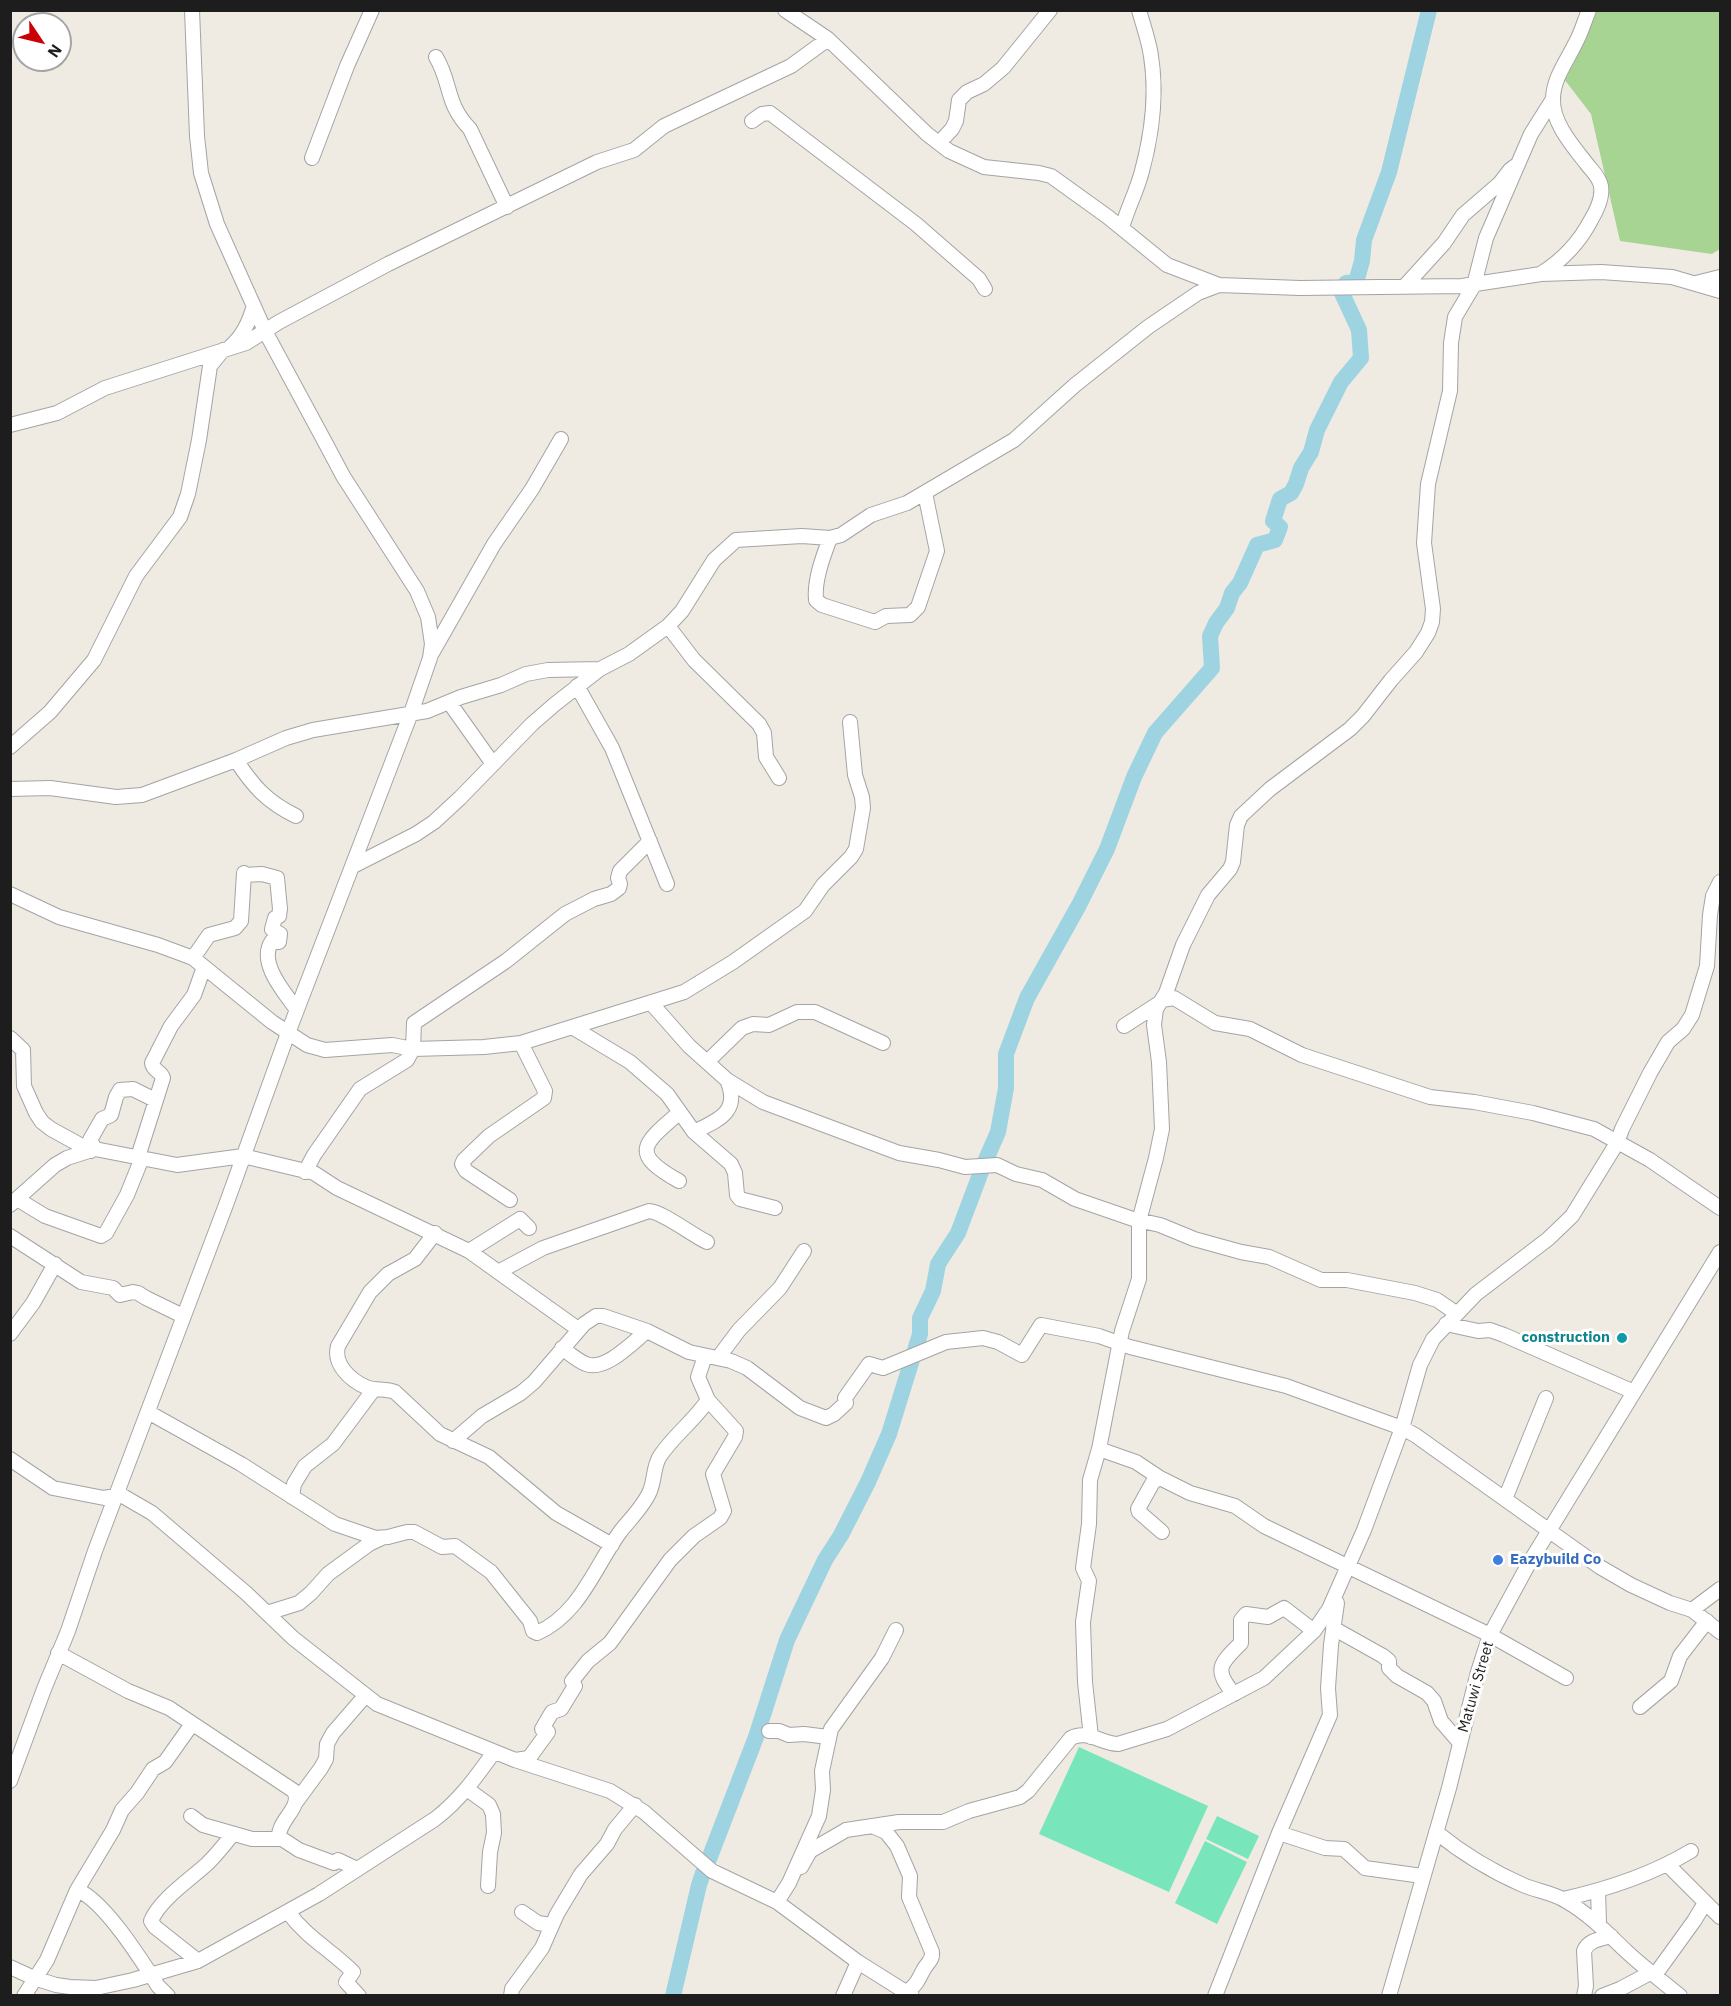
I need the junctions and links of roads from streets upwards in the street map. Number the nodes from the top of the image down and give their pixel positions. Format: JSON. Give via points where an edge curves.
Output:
{"nodes":[{"id":1,"x":192,"y":10,"type":"edge"},
{"id":2,"x":372,"y":10,"type":"edge"},
{"id":3,"x":785,"y":10,"type":"edge"},
{"id":4,"x":1050,"y":10,"type":"edge"},
{"id":5,"x":1139,"y":10,"type":"edge"},
{"id":6,"x":1589,"y":10,"type":"edge"},
{"id":7,"x":828,"y":39,"type":"junction"},
{"id":8,"x":436,"y":57,"type":"dead end"},
{"id":9,"x":1553,"y":99,"type":"junction"},
{"id":10,"x":752,"y":121,"type":"dead end"},
{"id":11,"x":939,"y":143,"type":"junction"},
{"id":12,"x":312,"y":158,"type":"dead end"},
{"id":13,"x":1518,"y":164,"type":"junction"},
{"id":14,"x":507,"y":207,"type":"junction"},
{"id":15,"x":1122,"y":228,"type":"junction"},
{"id":16,"x":1541,"y":274,"type":"junction"},
{"id":17,"x":1720,"y":276,"type":"edge"},
{"id":18,"x":1696,"y":283,"type":"junction"},
{"id":19,"x":1218,"y":285,"type":"junction"},
{"id":20,"x":1474,"y":285,"type":"junction"},
{"id":21,"x":1404,"y":288,"type":"junction"},
{"id":22,"x":985,"y":289,"type":"dead end"},
{"id":23,"x":1720,"y":291,"type":"edge"},
{"id":24,"x":254,"y":306,"type":"junction"},
{"id":25,"x":265,"y":331,"type":"junction"},
{"id":26,"x":226,"y":349,"type":"junction"},
{"id":27,"x":10,"y":425,"type":"edge"},
{"id":28,"x":561,"y":439,"type":"dead end"},
{"id":29,"x":925,"y":493,"type":"junction"},
{"id":30,"x":830,"y":538,"type":"junction"},
{"id":31,"x":668,"y":626,"type":"junction"},
{"id":32,"x":430,"y":658,"type":"junction"},
{"id":33,"x":600,"y":669,"type":"junction"},
{"id":34,"x":577,"y":686,"type":"junction"},
{"id":35,"x":449,"y":702,"type":"junction"},
{"id":36,"x":411,"y":713,"type":"junction"},
{"id":37,"x":850,"y":722,"type":"dead end"},
{"id":38,"x":10,"y":747,"type":"edge"},
{"id":39,"x":236,"y":760,"type":"junction"},
{"id":40,"x":493,"y":764,"type":"junction"},
{"id":41,"x":779,"y":778,"type":"dead end"},
{"id":42,"x":10,"y":789,"type":"edge"},
{"id":43,"x":296,"y":816,"type":"dead end"},
{"id":44,"x":650,"y":841,"type":"junction"},
{"id":45,"x":353,"y":866,"type":"junction"},
{"id":46,"x":1720,"y":882,"type":"edge"},
{"id":47,"x":667,"y":884,"type":"dead end"},
{"id":48,"x":10,"y":894,"type":"edge"},
{"id":49,"x":193,"y":958,"type":"junction"},
{"id":50,"x":204,"y":967,"type":"junction"},
{"id":51,"x":1161,"y":1001,"type":"junction"},
{"id":52,"x":652,"y":1004,"type":"junction"},
{"id":53,"x":297,"y":1010,"type":"junction"},
{"id":54,"x":1124,"y":1026,"type":"dead end"},
{"id":55,"x":572,"y":1027,"type":"junction"},
{"id":56,"x":288,"y":1033,"type":"junction"},
{"id":57,"x":10,"y":1038,"type":"edge"},
{"id":58,"x":521,"y":1043,"type":"junction"},
{"id":59,"x":883,"y":1043,"type":"dead end"},
{"id":60,"x":413,"y":1049,"type":"junction"},
{"id":61,"x":707,"y":1062,"type":"junction"},
{"id":62,"x":728,"y":1080,"type":"junction"},
{"id":63,"x":155,"y":1100,"type":"junction"},
{"id":64,"x":680,"y":1112,"type":"junction"},
{"id":65,"x":694,"y":1132,"type":"junction"},
{"id":66,"x":1617,"y":1143,"type":"junction"},
{"id":67,"x":93,"y":1150,"type":"junction"},
{"id":68,"x":243,"y":1156,"type":"junction"},
{"id":69,"x":140,"y":1157,"type":"junction"},
{"id":70,"x":305,"y":1172,"type":"junction"},
{"id":71,"x":679,"y":1181,"type":"dead end"},
{"id":72,"x":510,"y":1200,"type":"dead end"},
{"id":73,"x":14,"y":1202,"type":"edge"},
{"id":74,"x":775,"y":1208,"type":"dead end"},
{"id":75,"x":1720,"y":1208,"type":"edge"},
{"id":76,"x":1139,"y":1221,"type":"junction"},
{"id":77,"x":529,"y":1228,"type":"dead end"},
{"id":78,"x":435,"y":1233,"type":"junction"},
{"id":79,"x":10,"y":1236,"type":"edge"},
{"id":80,"x":707,"y":1242,"type":"dead end"},
{"id":81,"x":470,"y":1251,"type":"junction"},
{"id":82,"x":804,"y":1251,"type":"dead end"},
{"id":83,"x":1720,"y":1252,"type":"edge"},
{"id":84,"x":55,"y":1264,"type":"junction"},
{"id":85,"x":500,"y":1271,"type":"junction"},
{"id":86,"x":183,"y":1316,"type":"junction"},
{"id":87,"x":1451,"y":1318,"type":"junction"},
{"id":88,"x":578,"y":1329,"type":"junction"},
{"id":89,"x":647,"y":1331,"type":"junction"},
{"id":90,"x":10,"y":1334,"type":"edge"},
{"id":91,"x":1120,"y":1343,"type":"junction"},
{"id":92,"x":562,"y":1348,"type":"junction"},
{"id":93,"x":712,"y":1357,"type":"junction"},
{"id":94,"x":374,"y":1389,"type":"junction"},
{"id":95,"x":1634,"y":1392,"type":"junction"},
{"id":96,"x":1546,"y":1398,"type":"dead end"},
{"id":97,"x":708,"y":1400,"type":"junction"},
{"id":98,"x":148,"y":1412,"type":"junction"},
{"id":99,"x":1402,"y":1428,"type":"junction"},
{"id":100,"x":453,"y":1441,"type":"junction"},
{"id":101,"x":1099,"y":1449,"type":"junction"},
{"id":102,"x":10,"y":1459,"type":"edge"},
{"id":103,"x":305,"y":1466,"type":"junction"},
{"id":104,"x":1160,"y":1478,"type":"junction"},
{"id":105,"x":274,"y":1485,"type":"junction"},
{"id":106,"x":115,"y":1496,"type":"junction"},
{"id":107,"x":292,"y":1497,"type":"junction"},
{"id":108,"x":1505,"y":1499,"type":"junction"},
{"id":109,"x":1550,"y":1530,"type":"junction"},
{"id":110,"x":1162,"y":1532,"type":"dead end"},
{"id":111,"x":382,"y":1538,"type":"junction"},
{"id":112,"x":612,"y":1545,"type":"junction"},
{"id":113,"x":1349,"y":1568,"type":"junction"},
{"id":114,"x":1339,"y":1589,"type":"junction"},
{"id":115,"x":1720,"y":1589,"type":"edge"},
{"id":116,"x":1692,"y":1610,"type":"junction"},
{"id":117,"x":267,"y":1613,"type":"junction"},
{"id":118,"x":1707,"y":1621,"type":"junction"},
{"id":119,"x":1333,"y":1628,"type":"junction"},
{"id":120,"x":896,"y":1630,"type":"dead end"},
{"id":121,"x":1314,"y":1631,"type":"junction"},
{"id":122,"x":1720,"y":1632,"type":"edge"},
{"id":123,"x":1490,"y":1635,"type":"junction"},
{"id":124,"x":58,"y":1653,"type":"junction"},
{"id":125,"x":1566,"y":1678,"type":"dead end"},
{"id":126,"x":1234,"y":1694,"type":"junction"},
{"id":127,"x":365,"y":1696,"type":"junction"},
{"id":128,"x":1640,"y":1707,"type":"dead end"},
{"id":129,"x":192,"y":1724,"type":"junction"},
{"id":130,"x":769,"y":1731,"type":"dead end"},
{"id":131,"x":828,"y":1737,"type":"junction"},
{"id":132,"x":1091,"y":1737,"type":"junction"},
{"id":133,"x":1460,"y":1743,"type":"junction"},
{"id":134,"x":494,"y":1752,"type":"junction"},
{"id":135,"x":515,"y":1760,"type":"junction"},
{"id":136,"x":10,"y":1781,"type":"edge"},
{"id":137,"x":467,"y":1789,"type":"junction"},
{"id":138,"x":296,"y":1802,"type":"junction"},
{"id":139,"x":635,"y":1805,"type":"junction"},
{"id":140,"x":191,"y":1816,"type":"dead end"},
{"id":141,"x":870,"y":1825,"type":"junction"},
{"id":142,"x":1436,"y":1832,"type":"junction"},
{"id":143,"x":1279,"y":1833,"type":"junction"},
{"id":144,"x":233,"y":1834,"type":"junction"},
{"id":145,"x":282,"y":1839,"type":"junction"},
{"id":146,"x":1691,"y":1851,"type":"dead end"},
{"id":147,"x":1668,"y":1865,"type":"junction"},
{"id":148,"x":796,"y":1868,"type":"junction"},
{"id":149,"x":357,"y":1869,"type":"junction"},
{"id":150,"x":1422,"y":1876,"type":"junction"},
{"id":151,"x":488,"y":1886,"type":"dead end"},
{"id":152,"x":77,"y":1890,"type":"junction"},
{"id":153,"x":1598,"y":1890,"type":"junction"},
{"id":154,"x":1563,"y":1899,"type":"junction"},
{"id":155,"x":777,"y":1902,"type":"junction"},
{"id":156,"x":1705,"y":1903,"type":"junction"},
{"id":157,"x":288,"y":1912,"type":"junction"},
{"id":158,"x":522,"y":1912,"type":"dead end"},
{"id":159,"x":1720,"y":1917,"type":"edge"},
{"id":160,"x":1599,"y":1924,"type":"junction"},
{"id":161,"x":551,"y":1925,"type":"junction"},
{"id":162,"x":1611,"y":1936,"type":"junction"},
{"id":163,"x":198,"y":1961,"type":"junction"},
{"id":164,"x":858,"y":1962,"type":"junction"},
{"id":165,"x":10,"y":1967,"type":"edge"},
{"id":166,"x":1654,"y":1973,"type":"junction"},
{"id":167,"x":151,"y":1974,"type":"junction"},
{"id":168,"x":34,"y":1978,"type":"junction"},
{"id":169,"x":910,"y":1994,"type":"edge"},
{"id":170,"x":24,"y":1995,"type":"edge"},
{"id":171,"x":168,"y":1995,"type":"edge"},
{"id":172,"x":359,"y":1995,"type":"edge"},
{"id":173,"x":511,"y":1995,"type":"edge"},
{"id":174,"x":843,"y":1995,"type":"edge"},
{"id":175,"x":1215,"y":1995,"type":"edge"},
{"id":176,"x":1389,"y":1995,"type":"edge"},
{"id":177,"x":1584,"y":1995,"type":"edge"},
{"id":178,"x":1602,"y":1995,"type":"edge"},
{"id":179,"x":1680,"y":1995,"type":"edge"}],
"edges":[{"from":1,"to":24,"type":"street","via":[[201,173],[217,224]]},
{"from":2,"to":12,"type":"street"},
{"from":3,"to":7,"type":"street"},
{"from":4,"to":11,"type":"street","via":[[1003,68],[959,100],[956,121]]},
{"from":5,"to":15,"type":"street","via":[[1151,53],[1154,105],[1142,172]]},
{"from":6,"to":9,"type":"street","via":[[1560,73]]},
{"from":7,"to":11,"type":"street"},
{"from":7,"to":14,"type":"street","via":[[791,66],[664,126],[634,150],[597,162]]},
{"from":8,"to":14,"type":"street","via":[[444,72],[450,101],[470,129]]},
{"from":9,"to":13,"type":"street"},
{"from":9,"to":16,"type":"street","via":[[1562,129],[1601,186],[1590,223],[1573,249]]},
{"from":10,"to":22,"type":"street","via":[[770,113],[916,224],[979,279]]},
{"from":11,"to":15,"type":"street","via":[[984,167],[1051,176]]},
{"from":13,"to":20,"type":"street","via":[[1486,238]]},
{"from":13,"to":21,"type":"street","via":[[1463,215]]},
{"from":14,"to":25,"type":"street","via":[[388,264]]},
{"from":15,"to":19,"type":"street","via":[[1167,265]]},
{"from":16,"to":18,"type":"street","via":[[1626,272]]},
{"from":16,"to":20,"type":"street"},
{"from":17,"to":18,"type":"street"},
{"from":18,"to":23,"type":"street"},
{"from":19,"to":21,"type":"street"},
{"from":19,"to":29,"type":"street","via":[[1198,293],[1139,334],[1014,441]]},
{"from":20,"to":21,"type":"street"},
{"from":20,"to":51,"type":"street","via":[[1455,317],[1450,391],[1428,484],[1424,543],[1433,609],[1428,633],[1350,729],[1270,789],[1241,816],[1230,869],[1203,905]]},
{"from":24,"to":25,"type":"street"},
{"from":24,"to":26,"type":"street","via":[[238,340]]},
{"from":25,"to":26,"type":"street"},
{"from":25,"to":32,"type":"street","via":[[343,476],[417,591],[431,630]]},
{"from":26,"to":27,"type":"street","via":[[105,388],[57,413]]},
{"from":26,"to":38,"type":"street","via":[[210,366],[199,440],[180,517],[136,576],[94,660],[50,712]]},
{"from":28,"to":32,"type":"street","via":[[494,544]]},
{"from":29,"to":30,"type":"street","via":[[871,514]]},
{"from":29,"to":30,"type":"street","via":[[937,551],[918,608],[910,615],[886,616],[875,622],[822,606],[815,593]]},
{"from":30,"to":31,"type":"street","via":[[736,540],[714,560]]},
{"from":31,"to":33,"type":"street"},
{"from":31,"to":41,"type":"street","via":[[694,660],[759,724],[764,733],[766,757]]},
{"from":32,"to":36,"type":"street"},
{"from":33,"to":34,"type":"street"},
{"from":33,"to":35,"type":"street","via":[[526,674]]},
{"from":34,"to":40,"type":"street"},
{"from":34,"to":44,"type":"street","via":[[612,748]]},
{"from":35,"to":36,"type":"street"},
{"from":35,"to":40,"type":"street"},
{"from":36,"to":39,"type":"street","via":[[304,732]]},
{"from":36,"to":45,"type":"street"},
{"from":37,"to":52,"type":"street","via":[[863,808],[854,854],[804,911],[691,988]]},
{"from":39,"to":42,"type":"street","via":[[142,795],[116,797],[50,788]]},
{"from":39,"to":43,"type":"street","via":[[260,792],[278,808]]},
{"from":40,"to":45,"type":"street","via":[[434,822]]},
{"from":44,"to":47,"type":"street"},
{"from":44,"to":60,"type":"street","via":[[620,871],[620,884],[611,894],[565,914],[506,961],[418,1019],[414,1023]]},
{"from":45,"to":53,"type":"street"},
{"from":46,"to":66,"type":"street","via":[[1710,915],[1707,966],[1692,1015],[1668,1042]]},
{"from":48,"to":49,"type":"street","via":[[59,917]]},
{"from":49,"to":50,"type":"street"},
{"from":49,"to":53,"type":"street","via":[[209,935],[235,928],[241,921],[244,874],[277,878],[280,909],[272,929],[280,934],[279,942],[269,945],[270,967]]},
{"from":50,"to":56,"type":"street"},
{"from":50,"to":63,"type":"street","via":[[194,995],[171,1026],[152,1063],[163,1078]]},
{"from":51,"to":54,"type":"street"},
{"from":51,"to":66,"type":"street","via":[[1174,999],[1215,1023],[1250,1029],[1302,1055],[1430,1097],[1533,1113],[1594,1129]]},
{"from":51,"to":76,"type":"street","via":[[1154,1019],[1162,1129]]},
{"from":52,"to":55,"type":"street"},
{"from":52,"to":61,"type":"street"},
{"from":53,"to":56,"type":"street"},
{"from":55,"to":58,"type":"street"},
{"from":55,"to":64,"type":"street","via":[[630,1062],[667,1094]]},
{"from":56,"to":60,"type":"street","via":[[307,1046],[325,1050],[392,1045]]},
{"from":56,"to":68,"type":"street"},
{"from":57,"to":67,"type":"street","via":[[23,1050],[24,1086],[42,1122]]},
{"from":58,"to":60,"type":"street"},
{"from":58,"to":72,"type":"street","via":[[545,1091],[544,1098],[489,1136],[462,1164],[466,1171]]},
{"from":59,"to":61,"type":"street","via":[[815,1012],[796,1012],[770,1025],[742,1028]]},
{"from":60,"to":70,"type":"street","via":[[407,1059],[360,1089]]},
{"from":61,"to":62,"type":"street"},
{"from":62,"to":65,"type":"street","via":[[732,1098],[726,1114]]},
{"from":62,"to":76,"type":"street","via":[[764,1102],[899,1153],[965,1167],[997,1165],[1042,1180],[1075,1199]]},
{"from":63,"to":67,"type":"street","via":[[133,1089],[120,1090],[111,1115],[102,1119],[90,1140]]},
{"from":63,"to":69,"type":"street"},
{"from":64,"to":65,"type":"street"},
{"from":64,"to":71,"type":"street","via":[[657,1131],[647,1146],[651,1163]]},
{"from":65,"to":74,"type":"street","via":[[731,1164],[740,1199]]},
{"from":66,"to":75,"type":"street","via":[[1650,1160]]},
{"from":66,"to":87,"type":"street","via":[[1572,1216]]},
{"from":67,"to":69,"type":"street"},
{"from":67,"to":73,"type":"street","via":[[55,1165]]},
{"from":68,"to":69,"type":"street","via":[[177,1165]]},
{"from":68,"to":70,"type":"street"},
{"from":68,"to":86,"type":"street"},
{"from":69,"to":73,"type":"street","via":[[127,1195],[101,1236]]},
{"from":70,"to":78,"type":"street"},
{"from":76,"to":87,"type":"street","via":[[1269,1257],[1326,1282],[1347,1280],[1415,1293],[1437,1300]]},
{"from":76,"to":91,"type":"street","via":[[1139,1279]]},
{"from":77,"to":81,"type":"street","via":[[520,1219]]},
{"from":78,"to":81,"type":"street"},
{"from":78,"to":94,"type":"street","via":[[415,1259],[388,1274],[375,1287],[338,1346],[338,1363],[344,1371]]},
{"from":79,"to":84,"type":"street"},
{"from":80,"to":85,"type":"street","via":[[649,1211],[543,1248]]},
{"from":81,"to":85,"type":"street"},
{"from":82,"to":93,"type":"street","via":[[780,1288]]},
{"from":83,"to":95,"type":"street","name":"Matuwi Street"},
{"from":84,"to":86,"type":"street","via":[[81,1282],[113,1288],[120,1295],[138,1293]]},
{"from":84,"to":90,"type":"street"},
{"from":85,"to":88,"type":"street"},
{"from":86,"to":98,"type":"street"},
{"from":87,"to":95,"type":"street","via":[[1478,1330],[1504,1335]]},
{"from":87,"to":99,"type":"street","via":[[1426,1350]]},
{"from":88,"to":89,"type":"street","via":[[590,1319],[603,1316]]},
{"from":88,"to":92,"type":"street"},
{"from":89,"to":92,"type":"street","via":[[613,1359],[594,1366]]},
{"from":89,"to":93,"type":"street","via":[[689,1352]]},
{"from":91,"to":93,"type":"street","via":[[1041,1325],[1022,1355],[983,1338],[946,1342],[883,1368],[869,1364],[846,1402],[826,1418],[787,1400],[747,1368]]},
{"from":91,"to":99,"type":"street","via":[[1286,1386]]},
{"from":91,"to":101,"type":"street"},
{"from":92,"to":100,"type":"street","via":[[534,1382],[482,1416]]},
{"from":93,"to":97,"type":"street","via":[[698,1377]]},
{"from":94,"to":100,"type":"street","via":[[395,1392],[428,1425]]},
{"from":94,"to":103,"type":"street","via":[[333,1444]]},
{"from":95,"to":109,"type":"street","name":"Matuwi Street"},
{"from":96,"to":108,"type":"street"},
{"from":97,"to":112,"type":"street","via":[[658,1459],[650,1492]]},
{"from":97,"to":135,"type":"street","via":[[736,1431],[713,1474],[724,1511],[670,1560],[610,1643],[588,1660],[572,1681],[575,1686],[561,1709],[552,1712],[542,1729],[548,1732],[529,1758]]},
{"from":98,"to":105,"type":"street"},
{"from":98,"to":106,"type":"street"},
{"from":99,"to":108,"type":"street"},
{"from":99,"to":113,"type":"street"},
{"from":100,"to":112,"type":"street","via":[[489,1456],[556,1513]]},
{"from":101,"to":104,"type":"street","via":[[1136,1462]]},
{"from":101,"to":132,"type":"street","via":[[1090,1474],[1083,1569],[1089,1581],[1083,1622]]},
{"from":102,"to":106,"type":"street","via":[[53,1488],[104,1498]]},
{"from":103,"to":105,"type":"street"},
{"from":103,"to":107,"type":"street"},
{"from":104,"to":110,"type":"street","via":[[1153,1482],[1138,1509]]},
{"from":104,"to":113,"type":"street","via":[[1190,1493],[1235,1506],[1264,1526]]},
{"from":105,"to":107,"type":"street"},
{"from":106,"to":117,"type":"street","via":[[124,1496],[152,1514]]},
{"from":106,"to":124,"type":"street"},
{"from":107,"to":111,"type":"street","via":[[335,1524]]},
{"from":108,"to":109,"type":"street"},
{"from":109,"to":116,"type":"street","via":[[1612,1574]]},
{"from":109,"to":123,"type":"street","name":"Matuwi Street"},
{"from":111,"to":112,"type":"street","via":[[414,1532],[442,1547],[455,1546],[474,1557],[491,1572],[537,1633],[569,1611]]},
{"from":111,"to":117,"type":"street","via":[[328,1574],[299,1603]]},
{"from":113,"to":114,"type":"street"},
{"from":113,"to":123,"type":"street"},
{"from":114,"to":119,"type":"street"},
{"from":114,"to":121,"type":"street"},
{"from":115,"to":116,"type":"street"},
{"from":116,"to":118,"type":"street"},
{"from":117,"to":127,"type":"street"},
{"from":118,"to":122,"type":"street"},
{"from":118,"to":128,"type":"street","via":[[1680,1656],[1671,1681]]},
{"from":119,"to":133,"type":"street","via":[[1389,1660],[1389,1668],[1397,1676],[1427,1693],[1441,1721]]},
{"from":119,"to":143,"type":"street","via":[[1330,1715]]},
{"from":120,"to":131,"type":"street","via":[[882,1658]]},
{"from":121,"to":126,"type":"street","via":[[1271,1672]]},
{"from":121,"to":126,"type":"street","via":[[1284,1608],[1268,1617],[1243,1616],[1242,1640],[1224,1658],[1221,1669],[1223,1680]]},
{"from":123,"to":125,"type":"street"},
{"from":123,"to":133,"type":"street","name":"Matuwi Street"},
{"from":124,"to":129,"type":"street","via":[[169,1708]]},
{"from":124,"to":136,"type":"street"},
{"from":126,"to":132,"type":"street","via":[[1158,1732],[1118,1744]]},
{"from":127,"to":134,"type":"street"},
{"from":127,"to":138,"type":"street","via":[[333,1733],[326,1759]]},
{"from":129,"to":138,"type":"street","via":[[294,1791]]},
{"from":129,"to":152,"type":"street","via":[[165,1762],[153,1769],[122,1810]]},
{"from":130,"to":131,"type":"street"},
{"from":131,"to":148,"type":"street","via":[[819,1816]]},
{"from":132,"to":141,"type":"street","via":[[1071,1738],[1020,1797],[943,1822]]},
{"from":133,"to":142,"type":"street","name":"Matuwi Street"},
{"from":134,"to":135,"type":"street"},
{"from":134,"to":137,"type":"street"},
{"from":135,"to":139,"type":"street","via":[[610,1791]]},
{"from":137,"to":149,"type":"street","via":[[435,1819]]},
{"from":137,"to":151,"type":"street","via":[[489,1805],[493,1814]]},
{"from":138,"to":145,"type":"street","via":[[279,1831]]},
{"from":139,"to":155,"type":"street","via":[[712,1871]]},
{"from":139,"to":161,"type":"street","via":[[581,1874]]},
{"from":140,"to":144,"type":"street","via":[[203,1825]]},
{"from":141,"to":148,"type":"street","via":[[846,1830],[828,1840],[810,1851],[801,1867]]},
{"from":141,"to":169,"type":"street","via":[[886,1832],[897,1846],[910,1876],[909,1897],[932,1952]]},
{"from":142,"to":150,"type":"street","name":"Matuwi Street"},
{"from":142,"to":154,"type":"street","via":[[1487,1868]]},
{"from":143,"to":150,"type":"street","via":[[1325,1848],[1344,1849],[1365,1868]]},
{"from":143,"to":175,"type":"street"},
{"from":144,"to":145,"type":"street","via":[[252,1839]]},
{"from":144,"to":163,"type":"street","via":[[208,1863],[173,1893],[151,1921]]},
{"from":145,"to":149,"type":"street","via":[[304,1853],[334,1863],[338,1860]]},
{"from":146,"to":147,"type":"street"},
{"from":147,"to":153,"type":"street"},
{"from":147,"to":156,"type":"street"},
{"from":148,"to":155,"type":"street"},
{"from":149,"to":157,"type":"street"},
{"from":150,"to":176,"type":"street","name":"Matuwi Street"},
{"from":152,"to":167,"type":"street","via":[[96,1901]]},
{"from":152,"to":168,"type":"street","via":[[47,1960]]},
{"from":153,"to":154,"type":"street"},
{"from":153,"to":160,"type":"street"},
{"from":154,"to":160,"type":"street"},
{"from":155,"to":164,"type":"street"},
{"from":156,"to":159,"type":"street"},
{"from":156,"to":166,"type":"street"},
{"from":157,"to":163,"type":"street"},
{"from":157,"to":172,"type":"street","via":[[314,1941],[353,1972],[346,1982]]},
{"from":158,"to":161,"type":"street","via":[[538,1923]]},
{"from":160,"to":162,"type":"street"},
{"from":161,"to":173,"type":"street","via":[[542,1948]]},
{"from":162,"to":166,"type":"street"},
{"from":162,"to":177,"type":"street","via":[[1585,1947]]},
{"from":163,"to":167,"type":"street"},
{"from":164,"to":169,"type":"street"},
{"from":164,"to":174,"type":"street"},
{"from":165,"to":168,"type":"street"},
{"from":166,"to":178,"type":"street"},
{"from":166,"to":179,"type":"street"},
{"from":167,"to":168,"type":"street","via":[[96,1988],[70,1987]]},
{"from":167,"to":171,"type":"street"},
{"from":168,"to":170,"type":"street"}]}
